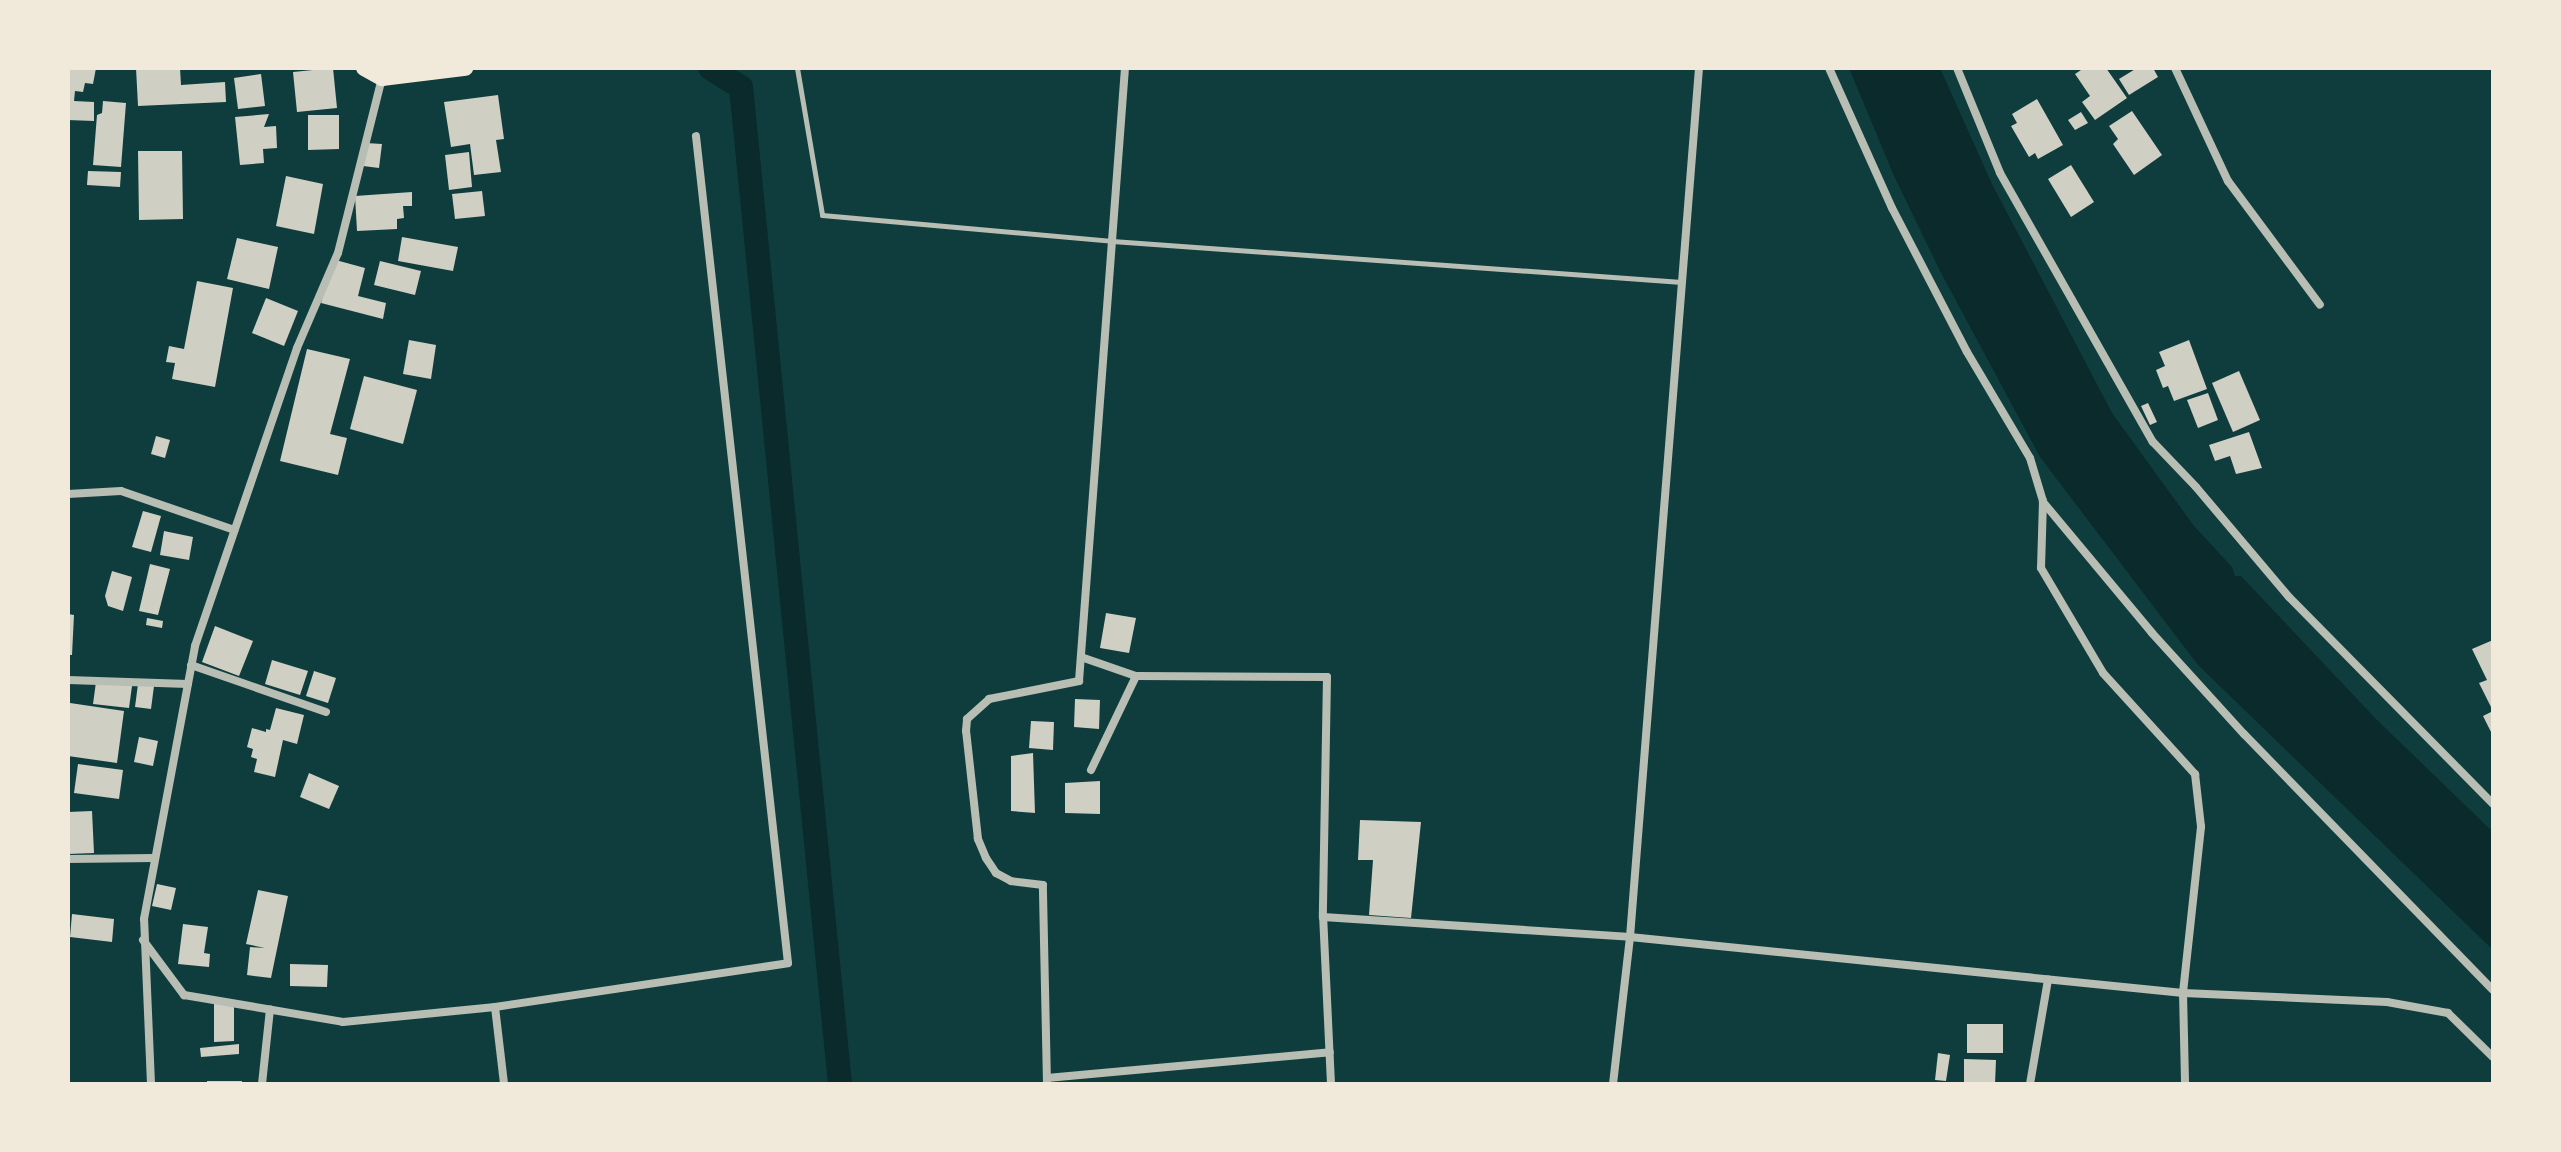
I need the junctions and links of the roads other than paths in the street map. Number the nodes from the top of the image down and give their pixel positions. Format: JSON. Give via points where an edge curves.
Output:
{"nodes":[{"id":1,"x":364,"y":68,"type":"edge"},
{"id":2,"x":465,"y":68,"type":"edge"},
{"id":3,"x":797,"y":68,"type":"edge"},
{"id":4,"x":1125,"y":68,"type":"edge"},
{"id":5,"x":1699,"y":68,"type":"edge"},
{"id":6,"x":1829,"y":68,"type":"edge"},
{"id":7,"x":1957,"y":68,"type":"edge"},
{"id":8,"x":2175,"y":68,"type":"edge"},
{"id":9,"x":382,"y":78,"type":"junction"},
{"id":10,"x":696,"y":136,"type":"dead end"},
{"id":11,"x":1112,"y":241,"type":"junction"},
{"id":12,"x":1682,"y":282,"type":"junction"},
{"id":13,"x":2320,"y":305,"type":"dead end"},
{"id":14,"x":68,"y":494,"type":"edge"},
{"id":15,"x":2043,"y":501,"type":"junction"},
{"id":16,"x":234,"y":530,"type":"junction"},
{"id":17,"x":1081,"y":657,"type":"junction"},
{"id":18,"x":191,"y":665,"type":"junction"},
{"id":19,"x":1136,"y":676,"type":"junction"},
{"id":20,"x":68,"y":680,"type":"edge"},
{"id":21,"x":188,"y":684,"type":"junction"},
{"id":22,"x":326,"y":712,"type":"dead end"},
{"id":23,"x":1091,"y":770,"type":"dead end"},
{"id":24,"x":2493,"y":804,"type":"edge"},
{"id":25,"x":154,"y":858,"type":"junction"},
{"id":26,"x":68,"y":859,"type":"edge"},
{"id":27,"x":1323,"y":917,"type":"junction"},
{"id":28,"x":1630,"y":937,"type":"junction"},
{"id":29,"x":143,"y":940,"type":"junction"},
{"id":30,"x":2048,"y":980,"type":"junction"},
{"id":31,"x":2493,"y":990,"type":"edge"},
{"id":32,"x":2183,"y":993,"type":"junction"},
{"id":33,"x":495,"y":1007,"type":"junction"},
{"id":34,"x":270,"y":1009,"type":"junction"},
{"id":35,"x":1330,"y":1052,"type":"junction"},
{"id":36,"x":2493,"y":1057,"type":"edge"},
{"id":37,"x":1047,"y":1081,"type":"edge"},
{"id":38,"x":151,"y":1084,"type":"edge"},
{"id":39,"x":262,"y":1084,"type":"edge"},
{"id":40,"x":504,"y":1084,"type":"edge"},
{"id":41,"x":1331,"y":1084,"type":"edge"},
{"id":42,"x":1613,"y":1084,"type":"edge"},
{"id":43,"x":2030,"y":1084,"type":"edge"},
{"id":44,"x":2185,"y":1084,"type":"edge"}],
"edges":[{"from":1,"to":9,"type":"main road"},
{"from":2,"to":9,"type":"main road"},
{"from":3,"to":11,"type":"lane","via":[[822,215]]},
{"from":4,"to":11,"type":"street"},
{"from":5,"to":12,"type":"street"},
{"from":6,"to":15,"type":"street","via":[[1892,208],[2030,458]]},
{"from":7,"to":24,"type":"street","via":[[2000,173],[2153,442],[2289,597]]},
{"from":8,"to":13,"type":"street","via":[[2228,181]]},
{"from":9,"to":16,"type":"street","via":[[338,253],[297,348]]},
{"from":10,"to":33,"type":"street","via":[[788,963]]},
{"from":11,"to":12,"type":"lane"},
{"from":11,"to":17,"type":"street"},
{"from":12,"to":28,"type":"street"},
{"from":14,"to":16,"type":"street","via":[[121,491]]},
{"from":15,"to":31,"type":"street","via":[[2244,734]]},
{"from":15,"to":32,"type":"street","via":[[2041,568],[2103,673],[2195,774],[2201,827]]},
{"from":16,"to":18,"type":"street"},
{"from":17,"to":19,"type":"street"},
{"from":17,"to":37,"type":"street","via":[[1079,681],[989,699],[967,719],[966,731],[978,839],[986,858],[996,873],[1011,881],[1043,885]]},
{"from":18,"to":21,"type":"street"},
{"from":18,"to":22,"type":"street"},
{"from":19,"to":23,"type":"street"},
{"from":19,"to":27,"type":"street","via":[[1327,677]]},
{"from":20,"to":21,"type":"street"},
{"from":21,"to":25,"type":"street"},
{"from":25,"to":26,"type":"street"},
{"from":25,"to":29,"type":"street"},
{"from":27,"to":28,"type":"street"},
{"from":27,"to":35,"type":"street"},
{"from":28,"to":30,"type":"street"},
{"from":28,"to":42,"type":"street"},
{"from":29,"to":34,"type":"street","via":[[184,995]]},
{"from":29,"to":38,"type":"street"},
{"from":30,"to":32,"type":"street"},
{"from":30,"to":43,"type":"street"},
{"from":32,"to":36,"type":"street","via":[[2387,1002],[2448,1013]]},
{"from":32,"to":44,"type":"street"},
{"from":33,"to":34,"type":"street","via":[[343,1022]]},
{"from":33,"to":40,"type":"street"},
{"from":34,"to":39,"type":"street"},
{"from":35,"to":37,"type":"street"},
{"from":35,"to":41,"type":"street"}]}
